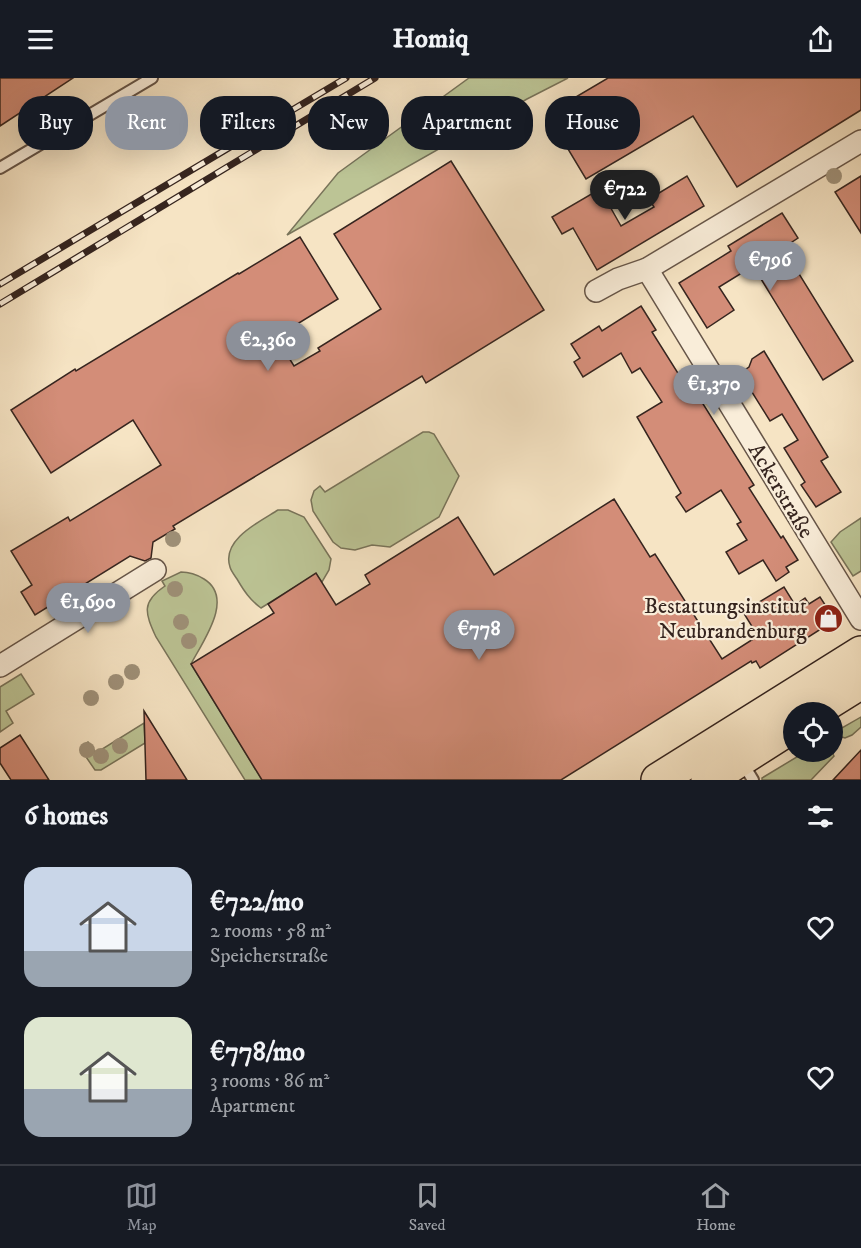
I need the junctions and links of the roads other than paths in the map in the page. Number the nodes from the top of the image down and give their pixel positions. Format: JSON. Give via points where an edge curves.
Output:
{"nodes":[{"id":1,"x":152,"y":78,"type":"edge"},
{"id":2,"x":861,"y":141,"type":"edge"},
{"id":3,"x":0,"y":168,"type":"edge"},
{"id":4,"x":647,"y":268,"type":"junction"},
{"id":5,"x":596,"y":291,"type":"dead end"},
{"id":6,"x":155,"y":570,"type":"dead end"},
{"id":7,"x":861,"y":619,"type":"edge"},
{"id":8,"x":861,"y":652,"type":"edge"},
{"id":9,"x":0,"y":666,"type":"edge"},
{"id":10,"x":861,"y":682,"type":"edge"},
{"id":11,"x":829,"y":702,"type":"edge"},
{"id":12,"x":783,"y":735,"type":"edge"},
{"id":13,"x":746,"y":770,"type":"edge"},
{"id":14,"x":658,"y":780,"type":"edge"},
{"id":15,"x":708,"y":780,"type":"edge"}],
"edges":[{"from":1,"to":3,"type":"lane"},
{"from":2,"to":4,"type":"street"},
{"from":4,"to":5,"type":"street"},
{"from":4,"to":7,"type":"street","name":"Ackerstraße"},
{"from":6,"to":9,"type":"street"},
{"from":8,"to":14,"type":"main road"},
{"from":10,"to":11,"type":"main road"},
{"from":12,"to":13,"type":"main road"},
{"from":13,"to":15,"type":"main road"}]}
